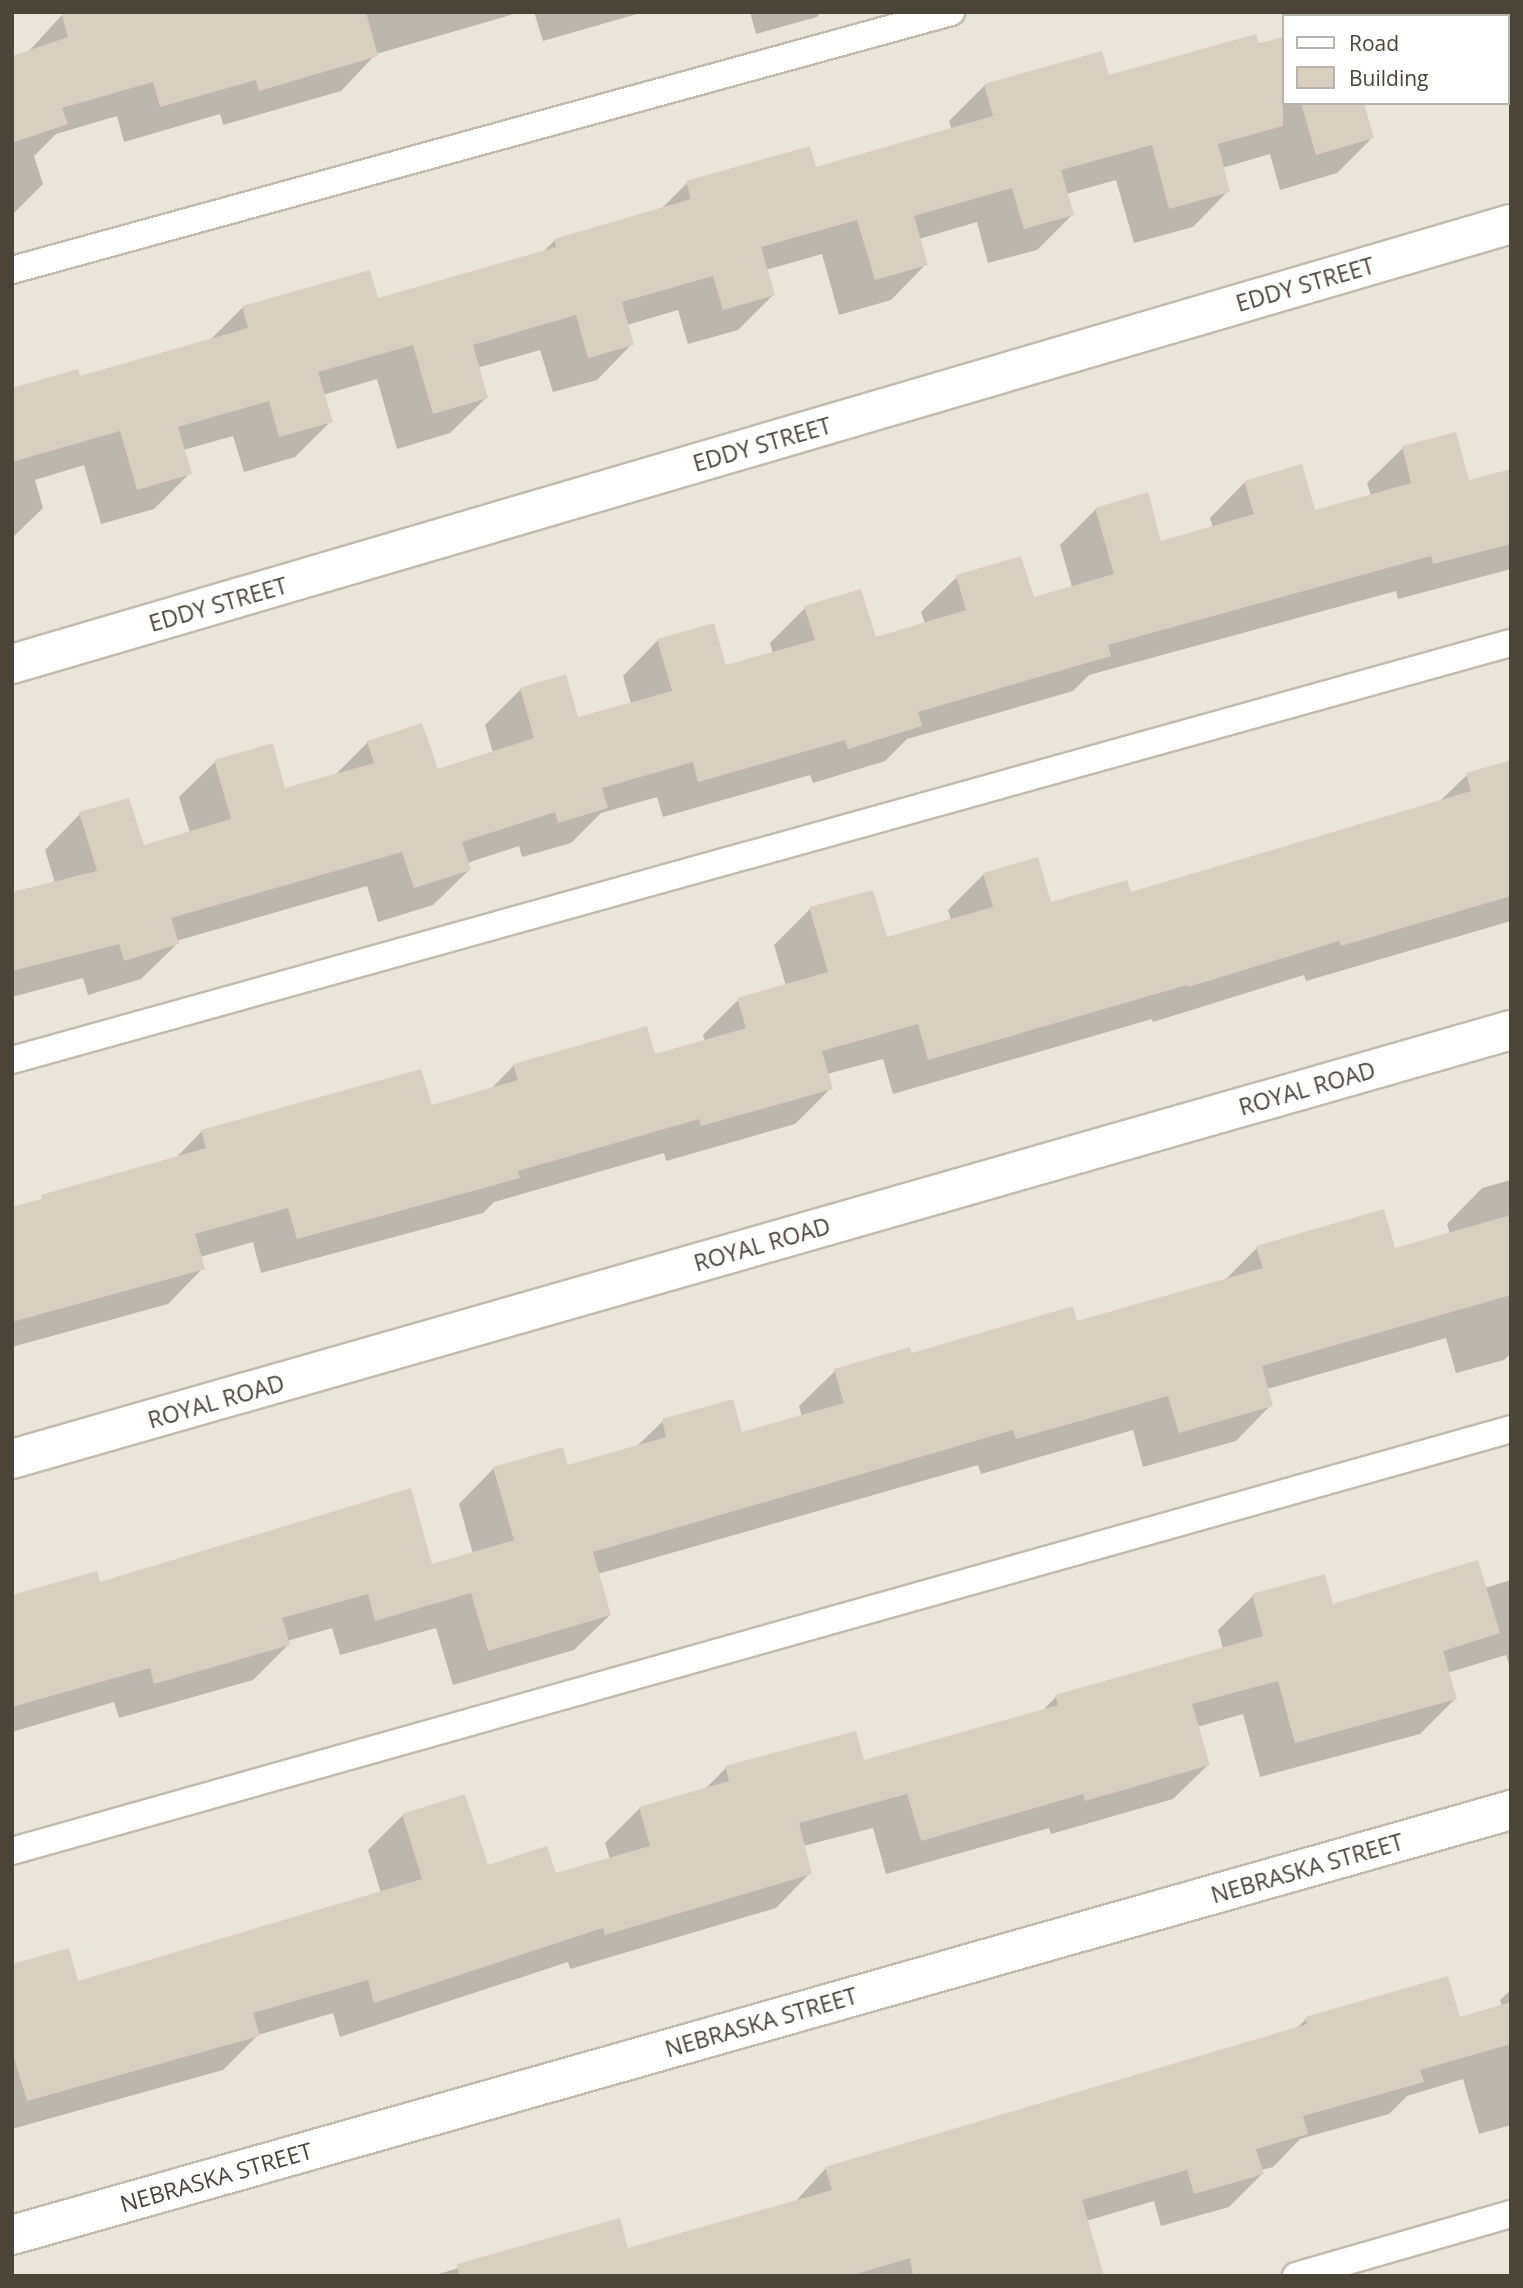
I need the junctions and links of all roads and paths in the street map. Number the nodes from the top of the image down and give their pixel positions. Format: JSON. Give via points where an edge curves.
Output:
{"nodes":[{"id":1,"x":951,"y":12,"type":"edge"},
{"id":2,"x":1511,"y":224,"type":"edge"},
{"id":3,"x":12,"y":270,"type":"edge"},
{"id":4,"x":1511,"y":643,"type":"edge"},
{"id":5,"x":12,"y":664,"type":"edge"},
{"id":6,"x":1511,"y":1030,"type":"edge"},
{"id":7,"x":12,"y":1059,"type":"edge"},
{"id":8,"x":1511,"y":1429,"type":"edge"},
{"id":9,"x":12,"y":1459,"type":"edge"},
{"id":10,"x":1511,"y":1810,"type":"edge"},
{"id":11,"x":12,"y":1851,"type":"edge"},
{"id":12,"x":1511,"y":2214,"type":"edge"},
{"id":13,"x":12,"y":2235,"type":"edge"},
{"id":14,"x":1296,"y":2276,"type":"edge"}],
"edges":[{"from":1,"to":3,"type":"lane"},
{"from":2,"to":5,"type":"street","name":"EDDY STREET"},
{"from":4,"to":7,"type":"lane"},
{"from":6,"to":9,"type":"street","name":"ROYAL ROAD"},
{"from":8,"to":11,"type":"lane"},
{"from":10,"to":13,"type":"street","name":"NEBRASKA STREET"},
{"from":12,"to":14,"type":"lane"}]}
